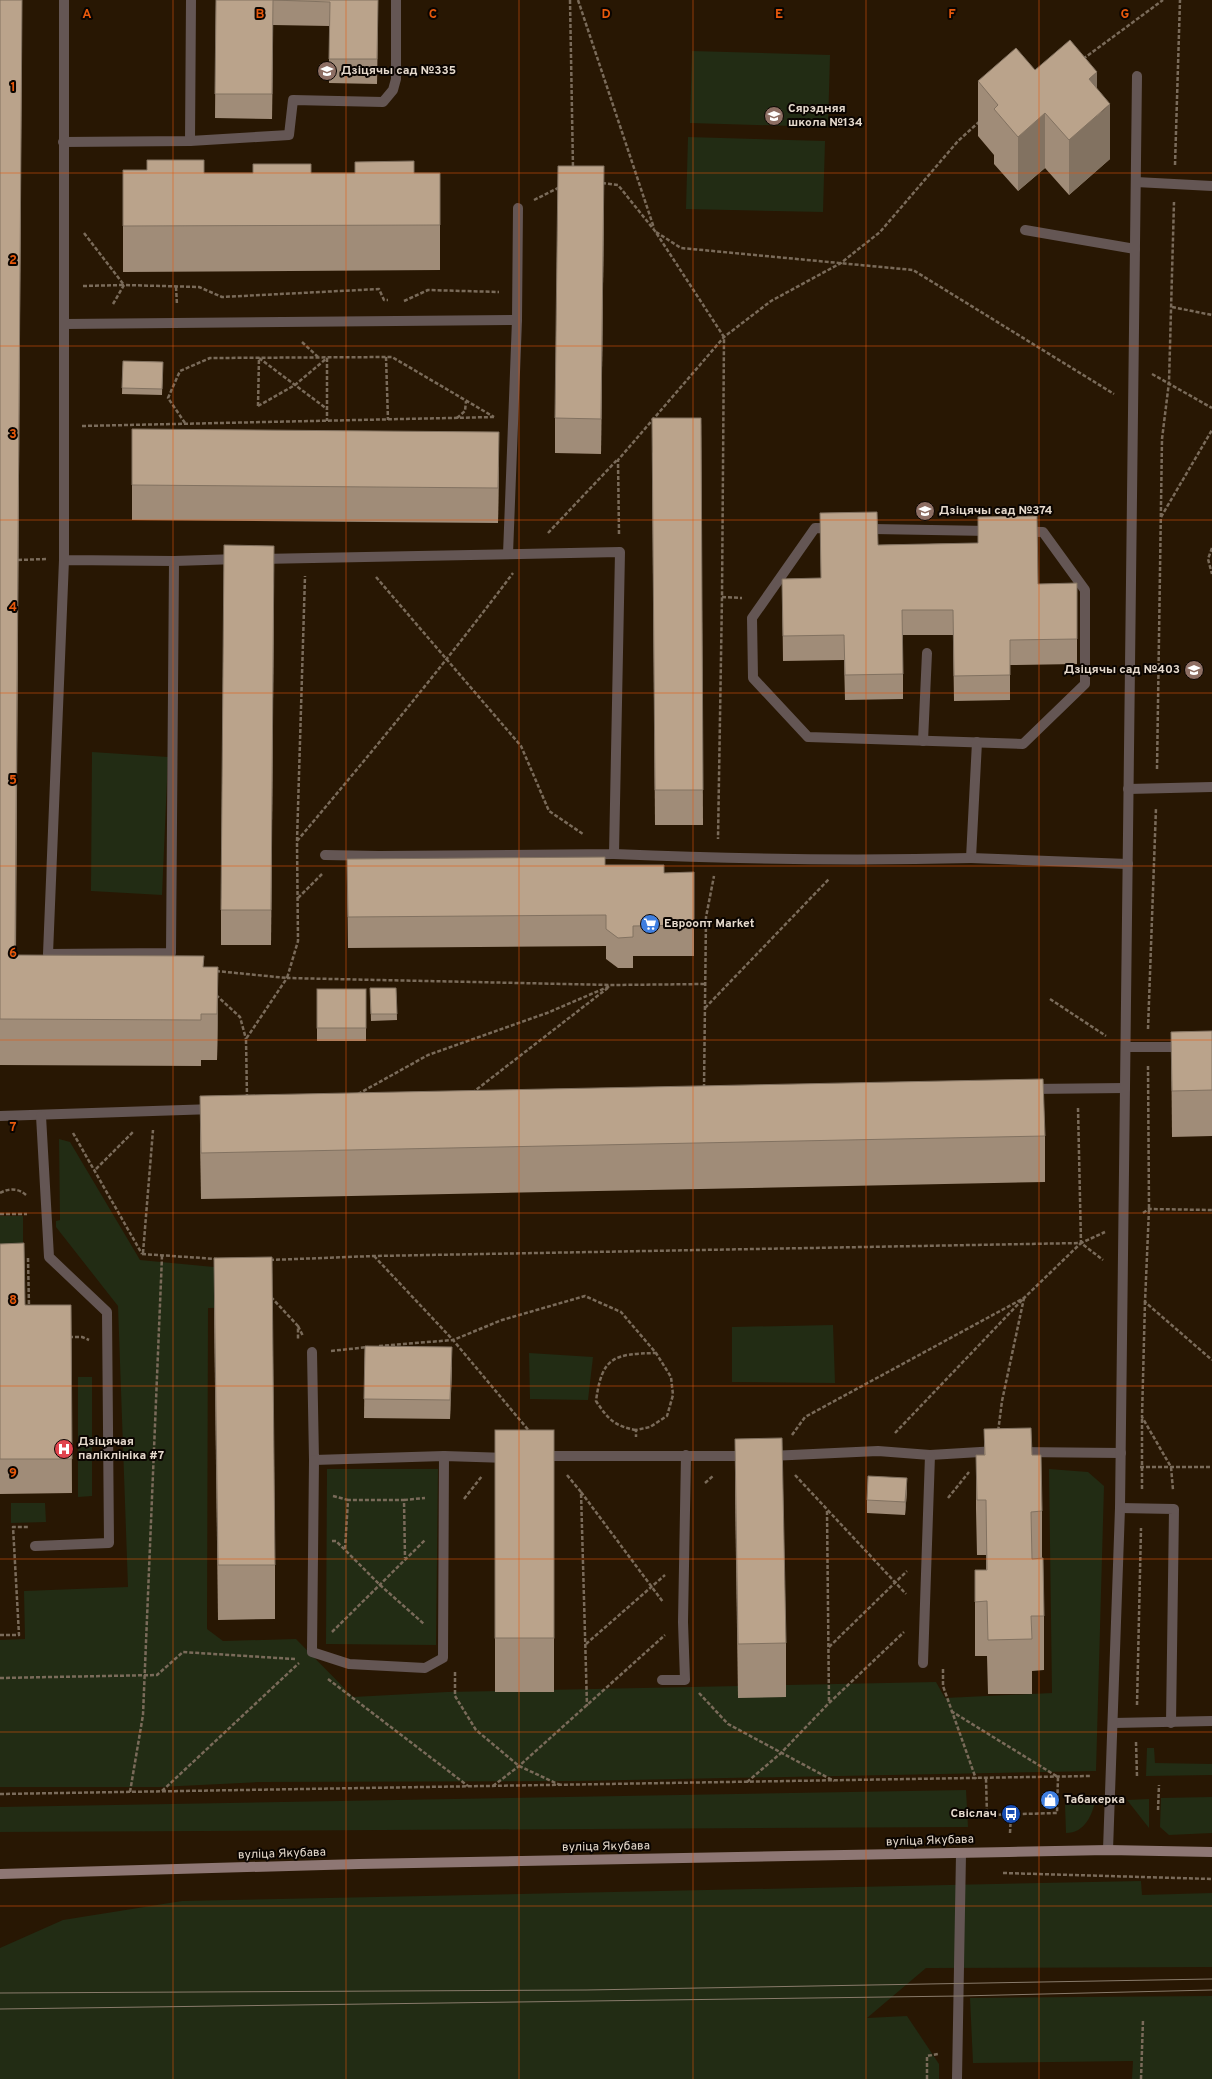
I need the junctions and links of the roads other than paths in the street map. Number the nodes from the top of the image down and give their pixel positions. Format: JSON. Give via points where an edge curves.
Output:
{"nodes":[{"id":1,"x":64,"y":0,"type":"edge"},
{"id":2,"x":191,"y":0,"type":"edge"},
{"id":3,"x":396,"y":0,"type":"edge"},
{"id":4,"x":1137,"y":76,"type":"dead end"},
{"id":5,"x":190,"y":141,"type":"junction"},
{"id":6,"x":63,"y":142,"type":"junction"},
{"id":7,"x":1136,"y":182,"type":"junction"},
{"id":8,"x":1212,"y":186,"type":"edge"},
{"id":9,"x":518,"y":208,"type":"road end"},
{"id":10,"x":1025,"y":230,"type":"dead end"},
{"id":11,"x":1135,"y":248,"type":"junction"},
{"id":12,"x":517,"y":320,"type":"junction"},
{"id":13,"x":65,"y":324,"type":"junction"},
{"id":14,"x":508,"y":554,"type":"junction"},
{"id":15,"x":64,"y":560,"type":"junction"},
{"id":16,"x":174,"y":561,"type":"junction"},
{"id":17,"x":927,"y":652,"type":"dead end"},
{"id":18,"x":924,"y":740,"type":"junction"},
{"id":19,"x":977,"y":742,"type":"junction"},
{"id":20,"x":1212,"y":786,"type":"edge"},
{"id":21,"x":1128,"y":790,"type":"junction"},
{"id":22,"x":614,"y":854,"type":"junction"},
{"id":23,"x":325,"y":855,"type":"dead end"},
{"id":24,"x":971,"y":858,"type":"junction"},
{"id":25,"x":1128,"y":864,"type":"junction"},
{"id":26,"x":1191,"y":1046,"type":"edge"},
{"id":27,"x":1126,"y":1047,"type":"junction"},
{"id":28,"x":1125,"y":1088,"type":"junction"},
{"id":29,"x":1018,"y":1090,"type":"edge"},
{"id":30,"x":246,"y":1109,"type":"edge"},
{"id":31,"x":0,"y":1116,"type":"edge"},
{"id":32,"x":41,"y":1116,"type":"junction"},
{"id":33,"x":312,"y":1352,"type":"road end"},
{"id":34,"x":1121,"y":1453,"type":"junction"},
{"id":35,"x":686,"y":1455,"type":"junction"},
{"id":36,"x":444,"y":1456,"type":"junction"},
{"id":37,"x":930,"y":1456,"type":"junction"},
{"id":38,"x":314,"y":1460,"type":"junction"},
{"id":39,"x":1120,"y":1508,"type":"junction"},
{"id":40,"x":36,"y":1546,"type":"dead end"},
{"id":41,"x":922,"y":1663,"type":"dead end"},
{"id":42,"x":662,"y":1680,"type":"dead end"},
{"id":43,"x":1212,"y":1721,"type":"edge"},
{"id":44,"x":1112,"y":1723,"type":"junction"},
{"id":45,"x":1171,"y":1723,"type":"junction"},
{"id":46,"x":1108,"y":1850,"type":"junction"},
{"id":47,"x":1212,"y":1852,"type":"edge"},
{"id":48,"x":961,"y":1854,"type":"junction"},
{"id":49,"x":0,"y":1874,"type":"edge"},
{"id":50,"x":957,"y":2079,"type":"edge"}],
"edges":[{"from":1,"to":6,"type":"lane"},
{"from":2,"to":5,"type":"lane"},
{"from":3,"to":5,"type":"lane","via":[[396,79],[393,90],[383,102],[293,100],[289,135]]},
{"from":4,"to":7,"type":"lane"},
{"from":5,"to":6,"type":"lane"},
{"from":6,"to":13,"type":"lane"},
{"from":7,"to":8,"type":"lane"},
{"from":7,"to":11,"type":"lane"},
{"from":9,"to":12,"type":"lane"},
{"from":10,"to":11,"type":"lane"},
{"from":11,"to":21,"type":"lane"},
{"from":12,"to":13,"type":"lane"},
{"from":12,"to":14,"type":"lane"},
{"from":13,"to":15,"type":"lane"},
{"from":14,"to":16,"type":"lane"},
{"from":14,"to":22,"type":"lane","via":[[620,552]]},
{"from":15,"to":16,"type":"lane"},
{"from":15,"to":16,"type":"lane","via":[[48,954],[171,953]]},
{"from":17,"to":18,"type":"lane"},
{"from":18,"to":19,"type":"lane"},
{"from":18,"to":19,"type":"lane","via":[[808,737],[754,678],[752,618],[815,528],[1043,532],[1085,590],[1085,684],[1023,744]]},
{"from":19,"to":24,"type":"lane"},
{"from":20,"to":21,"type":"lane"},
{"from":21,"to":25,"type":"lane"},
{"from":22,"to":23,"type":"lane"},
{"from":22,"to":24,"type":"lane","via":[[846,861]]},
{"from":24,"to":25,"type":"lane"},
{"from":25,"to":27,"type":"lane"},
{"from":26,"to":27,"type":"lane"},
{"from":27,"to":28,"type":"lane"},
{"from":28,"to":29,"type":"lane"},
{"from":28,"to":34,"type":"lane"},
{"from":30,"to":32,"type":"lane","via":[[154,1110]]},
{"from":31,"to":32,"type":"lane"},
{"from":32,"to":40,"type":"lane","via":[[49,1257],[107,1312],[109,1543]]},
{"from":33,"to":38,"type":"lane"},
{"from":34,"to":37,"type":"lane","via":[[1004,1451]]},
{"from":34,"to":39,"type":"lane"},
{"from":35,"to":36,"type":"lane"},
{"from":35,"to":37,"type":"lane","via":[[777,1456],[878,1451]]},
{"from":35,"to":42,"type":"lane","via":[[681,1622],[685,1680]]},
{"from":36,"to":38,"type":"lane"},
{"from":36,"to":38,"type":"lane","via":[[443,1658],[425,1668],[349,1664],[312,1652]]},
{"from":37,"to":41,"type":"lane"},
{"from":39,"to":44,"type":"lane"},
{"from":39,"to":45,"type":"lane","via":[[1174,1509]]},
{"from":43,"to":45,"type":"lane"},
{"from":44,"to":45,"type":"lane"},
{"from":44,"to":46,"type":"lane"},
{"from":46,"to":47,"type":"main road","name":"вуліца Якубава"},
{"from":46,"to":48,"type":"main road","name":"вуліца Якубава"},
{"from":48,"to":49,"type":"main road","name":"вуліца Якубава","via":[[359,1864]]},
{"from":48,"to":50,"type":"lane"}]}
